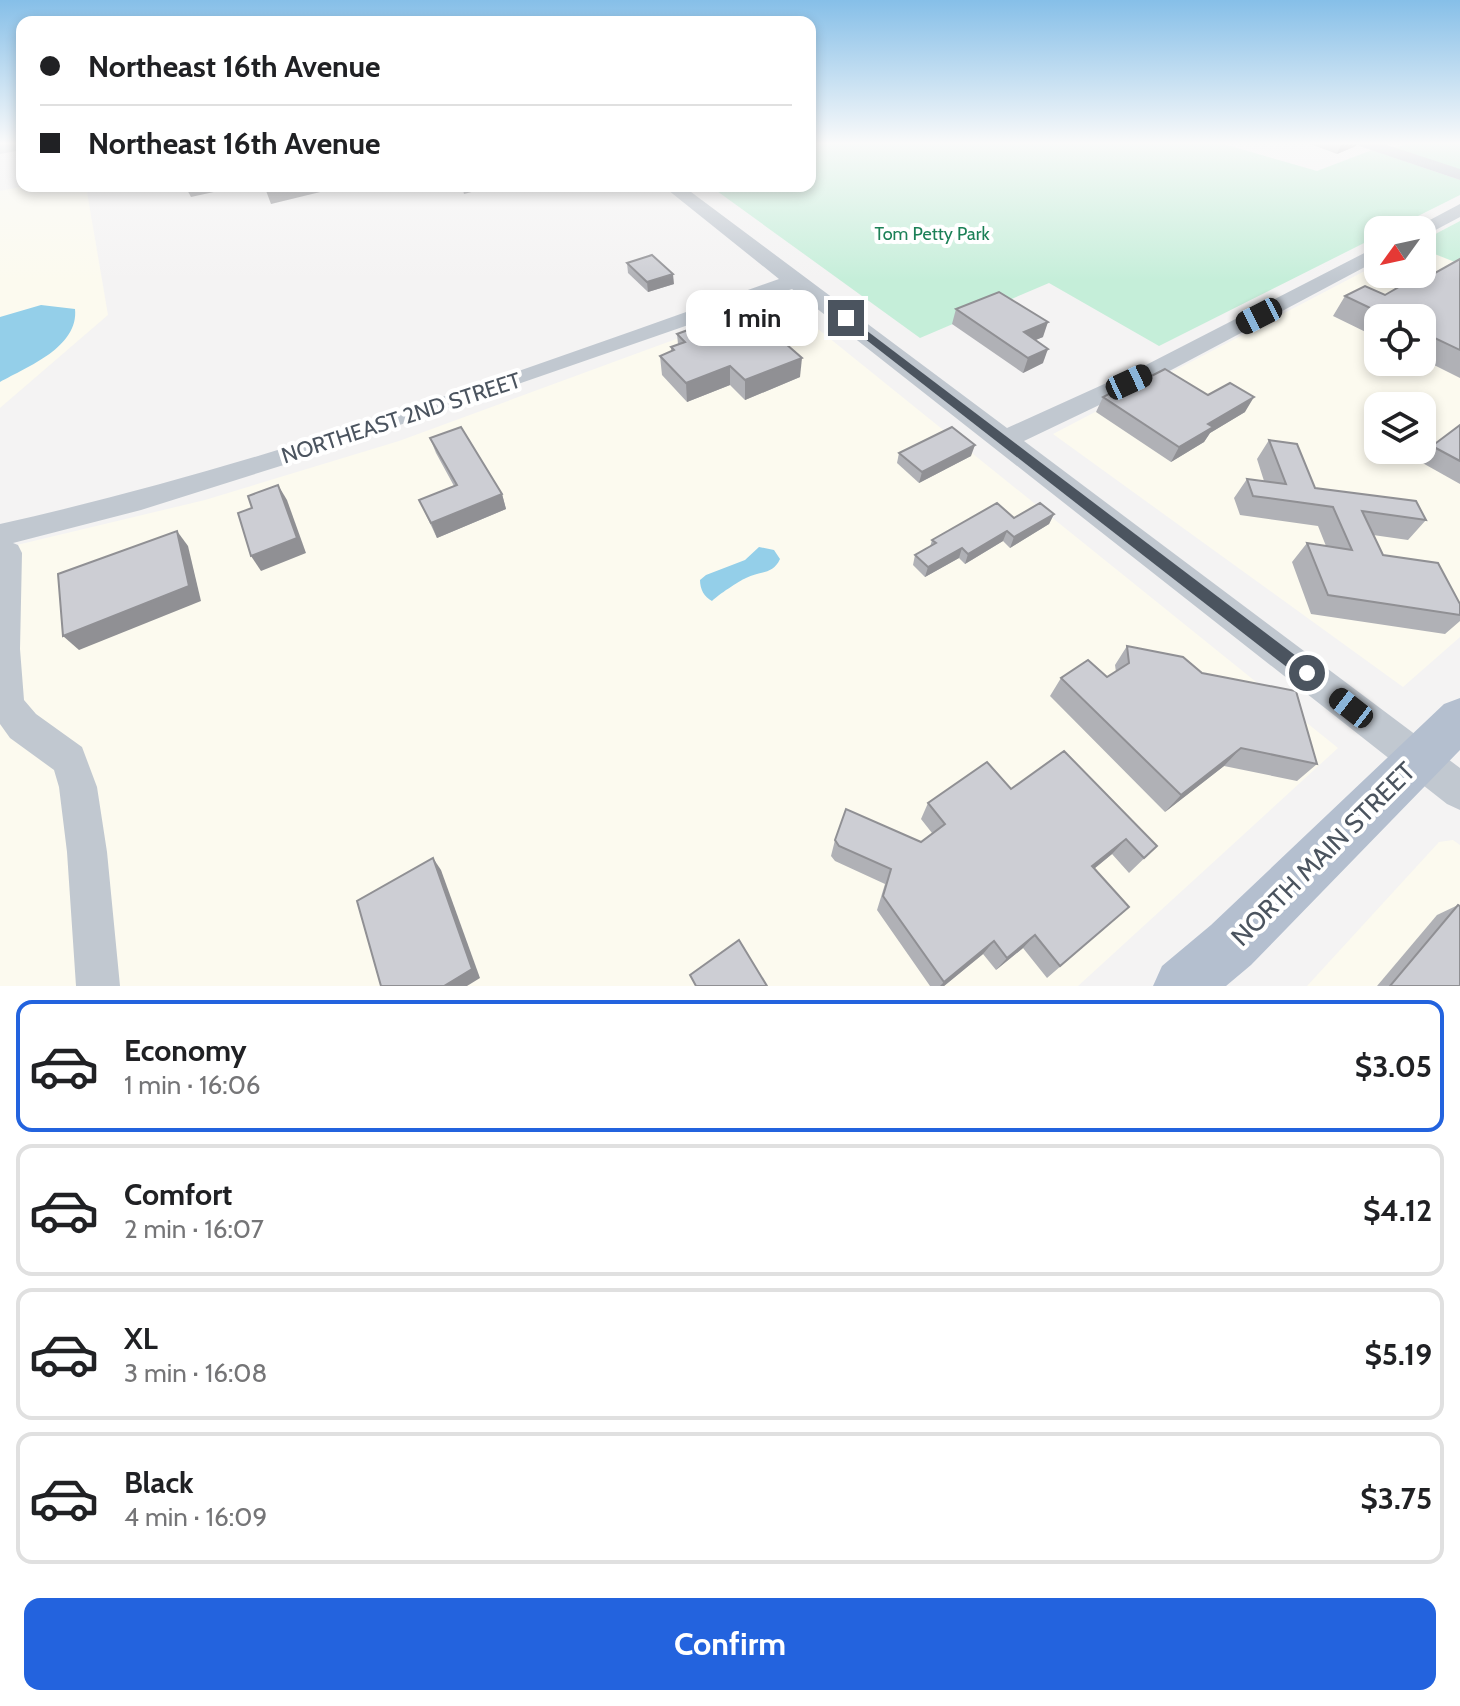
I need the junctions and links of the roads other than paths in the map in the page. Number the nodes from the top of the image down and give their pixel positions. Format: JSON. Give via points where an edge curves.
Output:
{"nodes":[{"id":1,"x":680,"y":192,"type":"edge"},
{"id":2,"x":1460,"y":210,"type":"edge"},
{"id":3,"x":1436,"y":222,"type":"edge"},
{"id":4,"x":1364,"y":259,"type":"edge"},
{"id":5,"x":796,"y":280,"type":"junction"},
{"id":6,"x":1004,"y":440,"type":"junction"},
{"id":7,"x":4,"y":544,"type":"edge"},
{"id":8,"x":1460,"y":719,"type":"edge"},
{"id":9,"x":1419,"y":760,"type":"junction"},
{"id":10,"x":1460,"y":791,"type":"edge"},
{"id":11,"x":98,"y":986,"type":"edge"},
{"id":12,"x":1182,"y":986,"type":"edge"}],
"edges":[{"from":1,"to":5,"type":"street"},
{"from":2,"to":3,"type":"street"},
{"from":4,"to":6,"type":"street","via":[[1152,371]]},
{"from":5,"to":6,"type":"street"},
{"from":5,"to":7,"type":"street","name":"NORTHEAST 2ND STREET","via":[[590,355],[258,465],[46,525]]},
{"from":6,"to":9,"type":"street"},
{"from":7,"to":11,"type":"street","via":[[7,705],[23,726],[69,759],[87,852]]},
{"from":8,"to":9,"type":"main road","name":"NORTH MAIN STREET"},
{"from":9,"to":10,"type":"street"},
{"from":9,"to":12,"type":"main road","name":"NORTH MAIN STREET","via":[[1231,945]]}]}
